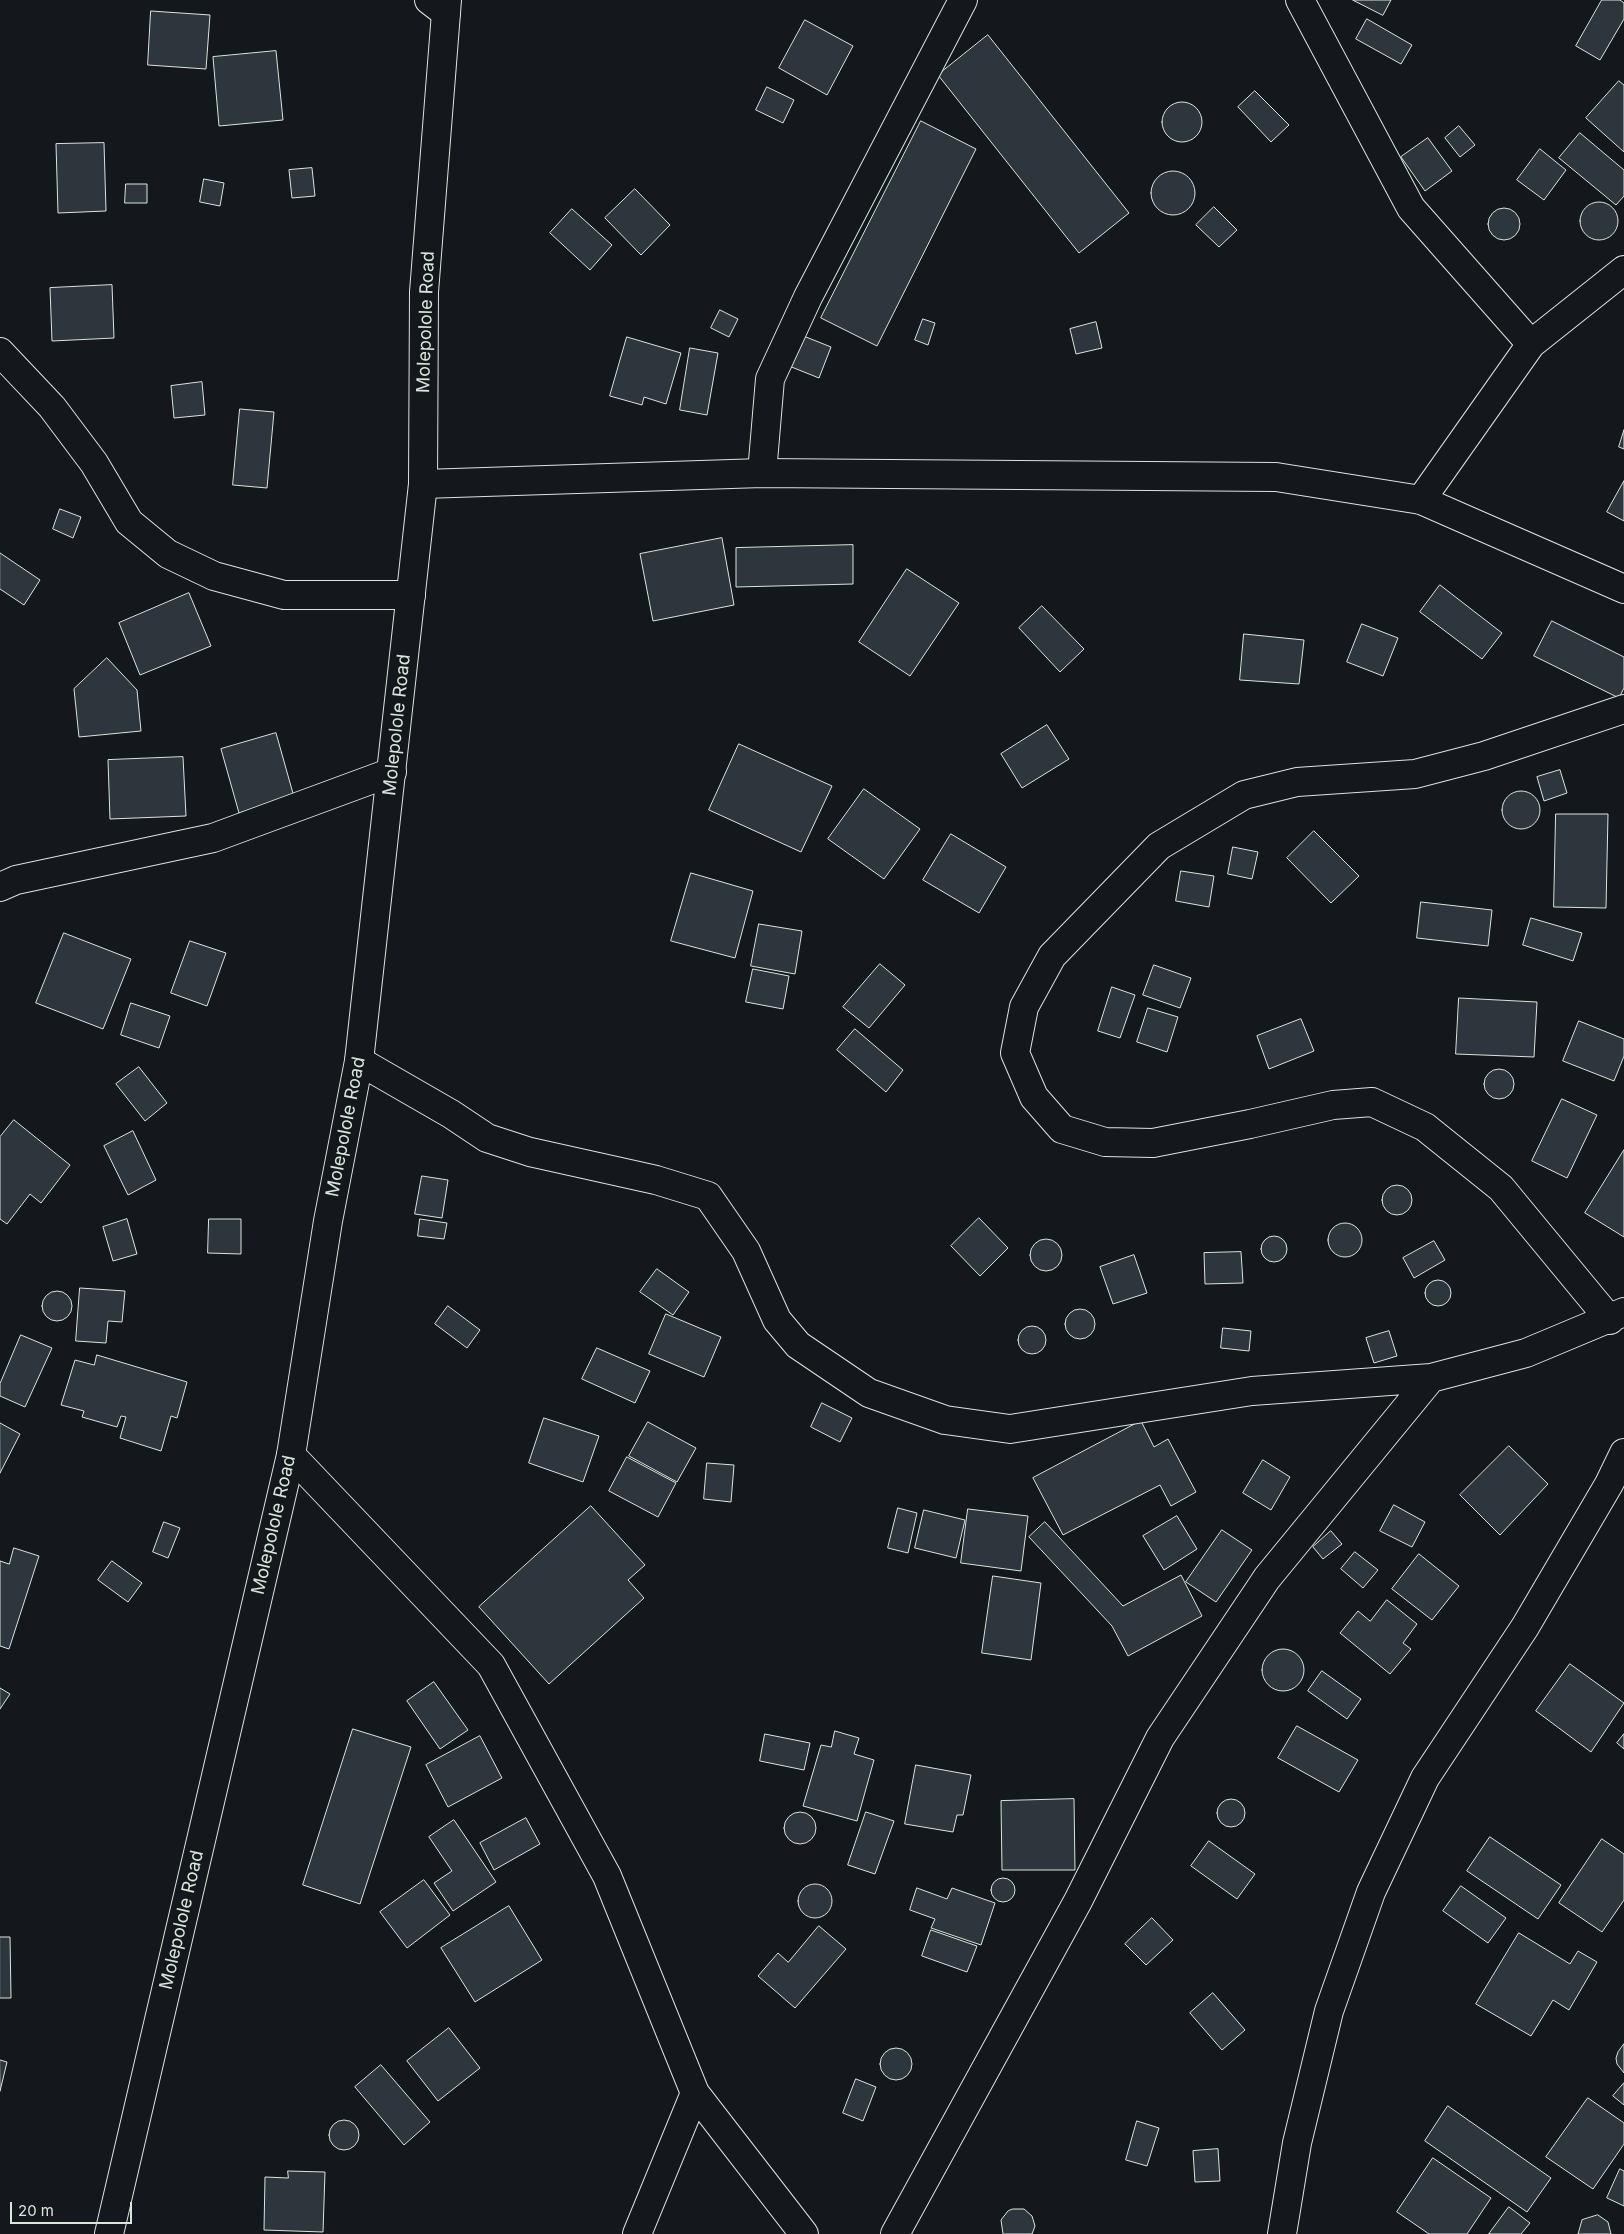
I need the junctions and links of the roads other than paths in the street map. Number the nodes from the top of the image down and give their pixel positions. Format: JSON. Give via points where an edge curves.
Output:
{"nodes":[{"id":1,"x":963,"y":0,"type":"edge"},
{"id":2,"x":1300,"y":0,"type":"edge"},
{"id":3,"x":441,"y":4,"type":"edge"},
{"id":4,"x":1624,"y":270,"type":"edge"},
{"id":5,"x":1531,"y":344,"type":"junction"},
{"id":6,"x":0,"y":352,"type":"edge"},
{"id":7,"x":762,"y":473,"type":"junction"},
{"id":8,"x":423,"y":484,"type":"junction"},
{"id":9,"x":1421,"y":500,"type":"junction"},
{"id":10,"x":1624,"y":589,"type":"edge"},
{"id":11,"x":411,"y":595,"type":"junction"},
{"id":12,"x":1624,"y":710,"type":"edge"},
{"id":13,"x":392,"y":772,"type":"junction"},
{"id":14,"x":5,"y":881,"type":"edge"},
{"id":15,"x":359,"y":1061,"type":"junction"},
{"id":16,"x":1617,"y":1316,"type":"edge"},
{"id":17,"x":1430,"y":1378,"type":"junction"},
{"id":18,"x":1624,"y":1453,"type":"edge"},
{"id":19,"x":291,"y":1455,"type":"junction"},
{"id":20,"x":695,"y":2093,"type":"junction"},
{"id":21,"x":109,"y":2234,"type":"edge"},
{"id":22,"x":637,"y":2234,"type":"edge"},
{"id":23,"x":804,"y":2234,"type":"edge"},
{"id":24,"x":895,"y":2234,"type":"edge"},
{"id":25,"x":1282,"y":2234,"type":"edge"}],
"edges":[{"from":1,"to":7,"type":"street","via":[[808,297],[770,379]]},
{"from":2,"to":5,"type":"street","via":[[1411,208]]},
{"from":3,"to":8,"type":"street","name":"Molepolole Road","via":[[424,292]]},
{"from":4,"to":5,"type":"street"},
{"from":5,"to":9,"type":"street"},
{"from":6,"to":11,"type":"street","via":[[52,407],[94,463],[129,522],[168,554],[214,576],[284,595]]},
{"from":7,"to":8,"type":"street"},
{"from":7,"to":9,"type":"street","via":[[1276,477]]},
{"from":8,"to":11,"type":"street","name":"Molepolole Road"},
{"from":9,"to":10,"type":"street"},
{"from":11,"to":13,"type":"street","name":"Molepolole Road"},
{"from":12,"to":16,"type":"street","via":[[1484,756],[1415,774],[1297,782],[1244,795],[1159,846],[1052,956],[1024,1007],[1015,1053],[1034,1097],[1062,1129],[1105,1142],[1153,1143],[1333,1105],[1372,1102],[1425,1127],[1501,1188]]},
{"from":13,"to":14,"type":"street","via":[[213,838]]},
{"from":13,"to":15,"type":"street","name":"Molepolole Road"},
{"from":15,"to":17,"type":"street","via":[[487,1138],[530,1152],[656,1180],[708,1196],[746,1251],[777,1320],[798,1345],[869,1393],[946,1420],[1010,1429],[1252,1391]]},
{"from":15,"to":19,"type":"street","name":"Molepolole Road","via":[[328,1220]]},
{"from":16,"to":17,"type":"street","via":[[1526,1353]]},
{"from":17,"to":24,"type":"street","via":[[1267,1578],[1160,1738],[1078,1901]]},
{"from":18,"to":25,"type":"street","via":[[1525,1627],[1425,1778],[1371,1892],[1328,2011],[1296,2143]]},
{"from":19,"to":20,"type":"street","via":[[491,1665],[606,1876]]},
{"from":19,"to":21,"type":"street","name":"Molepolole Road"},
{"from":20,"to":22,"type":"street"},
{"from":20,"to":23,"type":"street"}]}
